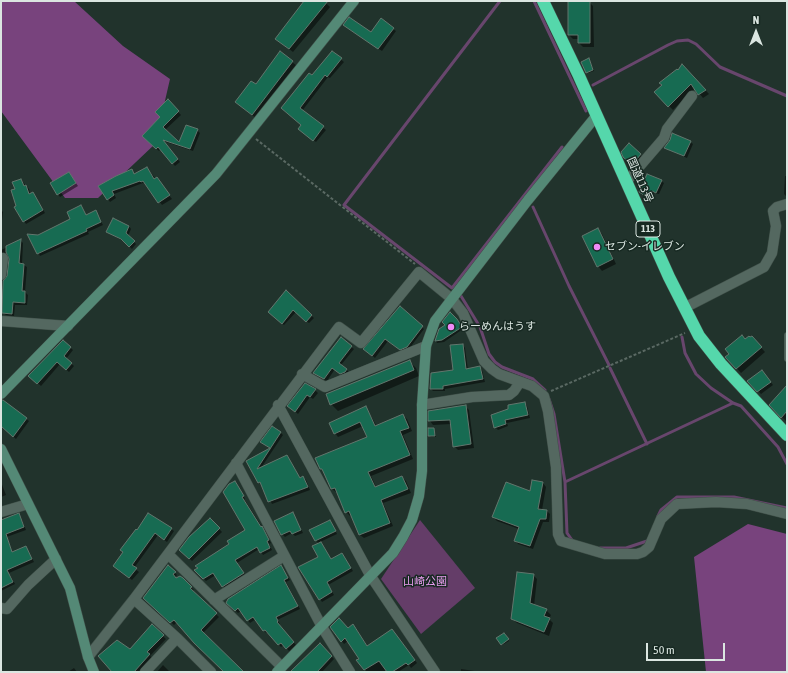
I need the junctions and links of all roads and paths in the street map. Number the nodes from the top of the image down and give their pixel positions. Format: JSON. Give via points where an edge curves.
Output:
{"nodes":[{"id":1,"x":354,"y":1,"type":"edge"},
{"id":2,"x":543,"y":1,"type":"edge"},
{"id":3,"x":692,"y":96,"type":"dead end"},
{"id":4,"x":597,"y":116,"type":"junction"},
{"id":5,"x":248,"y":133,"type":"junction"},
{"id":6,"x":627,"y":181,"type":"junction"},
{"id":7,"x":787,"y":204,"type":"edge"},
{"id":8,"x":3,"y":258,"type":"dead end"},
{"id":9,"x":419,"y":272,"type":"junction"},
{"id":10,"x":1,"y":275,"type":"edge"},
{"id":11,"x":452,"y":299,"type":"junction"},
{"id":12,"x":684,"y":308,"type":"junction"},
{"id":13,"x":1,"y":321,"type":"edge"},
{"id":14,"x":68,"y":326,"type":"junction"},
{"id":15,"x":695,"y":328,"type":"junction"},
{"id":16,"x":787,"y":335,"type":"edge"},
{"id":17,"x":426,"y":346,"type":"junction"},
{"id":18,"x":787,"y":359,"type":"edge"},
{"id":19,"x":302,"y":374,"type":"junction"},
{"id":20,"x":520,"y":382,"type":"junction"},
{"id":21,"x":1,"y":394,"type":"edge"},
{"id":22,"x":544,"y":396,"type":"junction"},
{"id":23,"x":278,"y":405,"type":"junction"},
{"id":24,"x":422,"y":405,"type":"junction"},
{"id":25,"x":787,"y":435,"type":"edge"},
{"id":26,"x":1,"y":449,"type":"edge"},
{"id":27,"x":236,"y":464,"type":"junction"},
{"id":28,"x":28,"y":504,"type":"junction"},
{"id":29,"x":1,"y":512,"type":"edge"},
{"id":30,"x":787,"y":514,"type":"edge"},
{"id":31,"x":168,"y":554,"type":"junction"},
{"id":32,"x":284,"y":556,"type":"junction"},
{"id":33,"x":56,"y":559,"type":"junction"},
{"id":34,"x":370,"y":575,"type":"junction"},
{"id":35,"x":134,"y":599,"type":"junction"},
{"id":36,"x":214,"y":600,"type":"junction"},
{"id":37,"x":1,"y":608,"type":"edge"},
{"id":38,"x":322,"y":627,"type":"junction"},
{"id":39,"x":177,"y":638,"type":"junction"},
{"id":40,"x":88,"y":656,"type":"junction"},
{"id":41,"x":279,"y":670,"type":"edge"},
{"id":42,"x":430,"y":670,"type":"edge"},
{"id":43,"x":94,"y":672,"type":"edge"},
{"id":44,"x":145,"y":672,"type":"edge"},
{"id":45,"x":211,"y":672,"type":"edge"},
{"id":46,"x":350,"y":672,"type":"edge"}],
"edges":[{"from":1,"to":5,"type":"street"},
{"from":2,"to":4,"type":"highway","name":"国道113号","number":"113"},
{"from":3,"to":6,"type":"street","via":[[667,129],[664,138]]},
{"from":4,"to":6,"type":"highway","name":"国道113号","number":"113"},
{"from":4,"to":11,"type":"street"},
{"from":5,"to":9,"type":"path","via":[[414,262]]},
{"from":5,"to":14,"type":"street","via":[[216,174]]},
{"from":6,"to":12,"type":"highway","name":"国道113号","number":"113"},
{"from":7,"to":12,"type":"street","via":[[773,211],[776,226],[772,252],[764,267]]},
{"from":8,"to":10,"type":"street"},
{"from":9,"to":11,"type":"street"},
{"from":9,"to":19,"type":"street","via":[[361,343],[339,327]]},
{"from":11,"to":17,"type":"street","via":[[435,320]]},
{"from":11,"to":20,"type":"street","via":[[464,313],[484,361],[498,374]]},
{"from":12,"to":15,"type":"highway","name":"国道113号","number":"113"},
{"from":13,"to":14,"type":"street"},
{"from":14,"to":21,"type":"street"},
{"from":15,"to":22,"type":"path","via":[[548,392]]},
{"from":15,"to":25,"type":"highway","name":"国道113号","number":"113","via":[[721,364]]},
{"from":16,"to":18,"type":"lane"},
{"from":17,"to":19,"type":"street","via":[[325,388]]},
{"from":17,"to":24,"type":"street"},
{"from":19,"to":23,"type":"street"},
{"from":20,"to":22,"type":"street","via":[[532,386]]},
{"from":20,"to":24,"type":"street","via":[[509,395],[472,397]]},
{"from":22,"to":30,"type":"street","via":[[556,467],[560,541],[605,554],[637,554],[649,547],[661,519],[677,504],[747,504]]},
{"from":23,"to":27,"type":"street"},
{"from":23,"to":34,"type":"street"},
{"from":24,"to":34,"type":"street","via":[[422,471],[417,502],[404,537],[393,554]]},
{"from":26,"to":28,"type":"street"},
{"from":27,"to":31,"type":"street"},
{"from":27,"to":32,"type":"street"},
{"from":28,"to":29,"type":"street"},
{"from":28,"to":33,"type":"street"},
{"from":31,"to":35,"type":"street"},
{"from":31,"to":36,"type":"street"},
{"from":32,"to":36,"type":"street"},
{"from":32,"to":38,"type":"street"},
{"from":33,"to":37,"type":"street","via":[[7,609]]},
{"from":33,"to":40,"type":"street","via":[[70,588]]},
{"from":34,"to":38,"type":"street"},
{"from":34,"to":42,"type":"street"},
{"from":35,"to":39,"type":"street"},
{"from":35,"to":40,"type":"street"},
{"from":36,"to":41,"type":"street"},
{"from":38,"to":41,"type":"street"},
{"from":38,"to":46,"type":"street"},
{"from":39,"to":44,"type":"street"},
{"from":39,"to":45,"type":"street"},
{"from":40,"to":43,"type":"street"}]}
